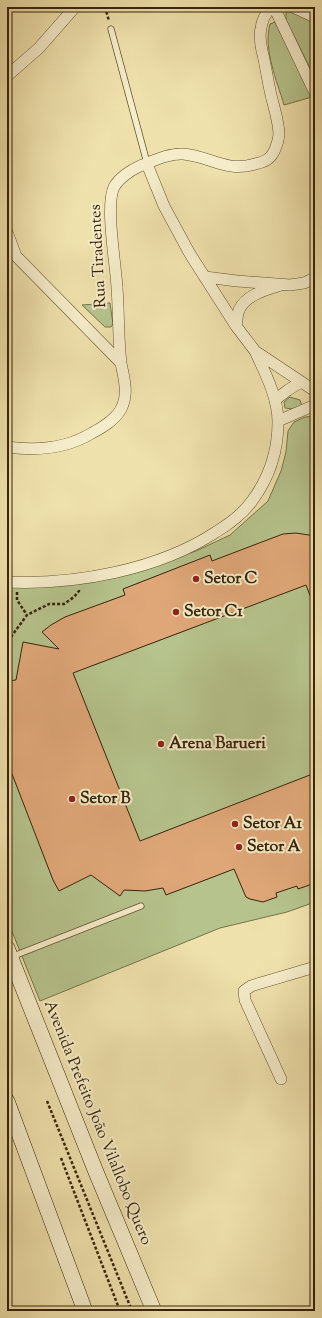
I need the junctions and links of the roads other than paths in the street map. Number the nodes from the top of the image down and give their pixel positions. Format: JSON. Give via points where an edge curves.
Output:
{"nodes":[{"id":1,"x":75,"y":7,"type":"edge"},
{"id":2,"x":273,"y":7,"type":"edge"},
{"id":3,"x":293,"y":7,"type":"edge"},
{"id":4,"x":315,"y":17,"type":"edge"},
{"id":5,"x":111,"y":29,"type":"road end"},
{"id":6,"x":7,"y":76,"type":"edge"},
{"id":7,"x":315,"y":93,"type":"edge"},
{"id":8,"x":147,"y":164,"type":"junction"},
{"id":9,"x":7,"y":232,"type":"edge"},
{"id":10,"x":11,"y":256,"type":"edge"},
{"id":11,"x":205,"y":277,"type":"junction"},
{"id":12,"x":315,"y":278,"type":"edge"},
{"id":13,"x":282,"y":284,"type":"junction"},
{"id":14,"x":236,"y":326,"type":"junction"},
{"id":15,"x":255,"y":351,"type":"junction"},
{"id":16,"x":121,"y":363,"type":"junction"},
{"id":17,"x":301,"y":382,"type":"junction"},
{"id":18,"x":315,"y":391,"type":"edge"},
{"id":19,"x":275,"y":400,"type":"junction"},
{"id":20,"x":315,"y":405,"type":"edge"},
{"id":21,"x":278,"y":421,"type":"junction"},
{"id":22,"x":7,"y":447,"type":"edge"},
{"id":23,"x":7,"y":582,"type":"edge"},
{"id":24,"x":141,"y":906,"type":"dead end"},
{"id":25,"x":9,"y":961,"type":"edge"},
{"id":26,"x":315,"y":967,"type":"edge"},
{"id":27,"x":281,"y":1079,"type":"dead end"},
{"id":28,"x":7,"y":1101,"type":"edge"},
{"id":29,"x":85,"y":1311,"type":"edge"},
{"id":30,"x":154,"y":1311,"type":"edge"}],
"edges":[{"from":1,"to":6,"type":"street","via":[[39,48]]},
{"from":2,"to":7,"type":"street"},
{"from":2,"to":8,"type":"street","name":"Rua Tiradentes","via":[[266,13],[261,29],[262,47],[279,135],[269,159],[245,167],[230,167],[181,154]]},
{"from":3,"to":4,"type":"street"},
{"from":5,"to":8,"type":"lane"},
{"from":8,"to":11,"type":"street","via":[[164,206]]},
{"from":8,"to":16,"type":"street","name":"Rua Tiradentes","via":[[131,170],[122,178],[114,186],[112,197]]},
{"from":9,"to":10,"type":"street"},
{"from":10,"to":16,"type":"street"},
{"from":11,"to":13,"type":"street"},
{"from":11,"to":14,"type":"street"},
{"from":12,"to":13,"type":"street","via":[[297,285]]},
{"from":13,"to":14,"type":"street","via":[[247,300],[238,312]]},
{"from":14,"to":15,"type":"street"},
{"from":15,"to":17,"type":"street"},
{"from":15,"to":19,"type":"street"},
{"from":16,"to":22,"type":"street","name":"Rua Tiradentes","via":[[126,385],[125,397],[121,410],[102,428],[86,437],[52,448]]},
{"from":17,"to":18,"type":"street"},
{"from":17,"to":19,"type":"street"},
{"from":19,"to":21,"type":"street"},
{"from":20,"to":21,"type":"street"},
{"from":21,"to":23,"type":"street","via":[[274,461],[264,483],[252,502],[231,522],[206,539],[147,564],[104,574],[30,583]]},
{"from":24,"to":25,"type":"lane"},
{"from":25,"to":30,"type":"main road","name":"Avenida Prefeito João Vilallobo Quero"},
{"from":26,"to":27,"type":"street","via":[[251,986],[244,991],[245,1000]]},
{"from":28,"to":29,"type":"main road"}]}
